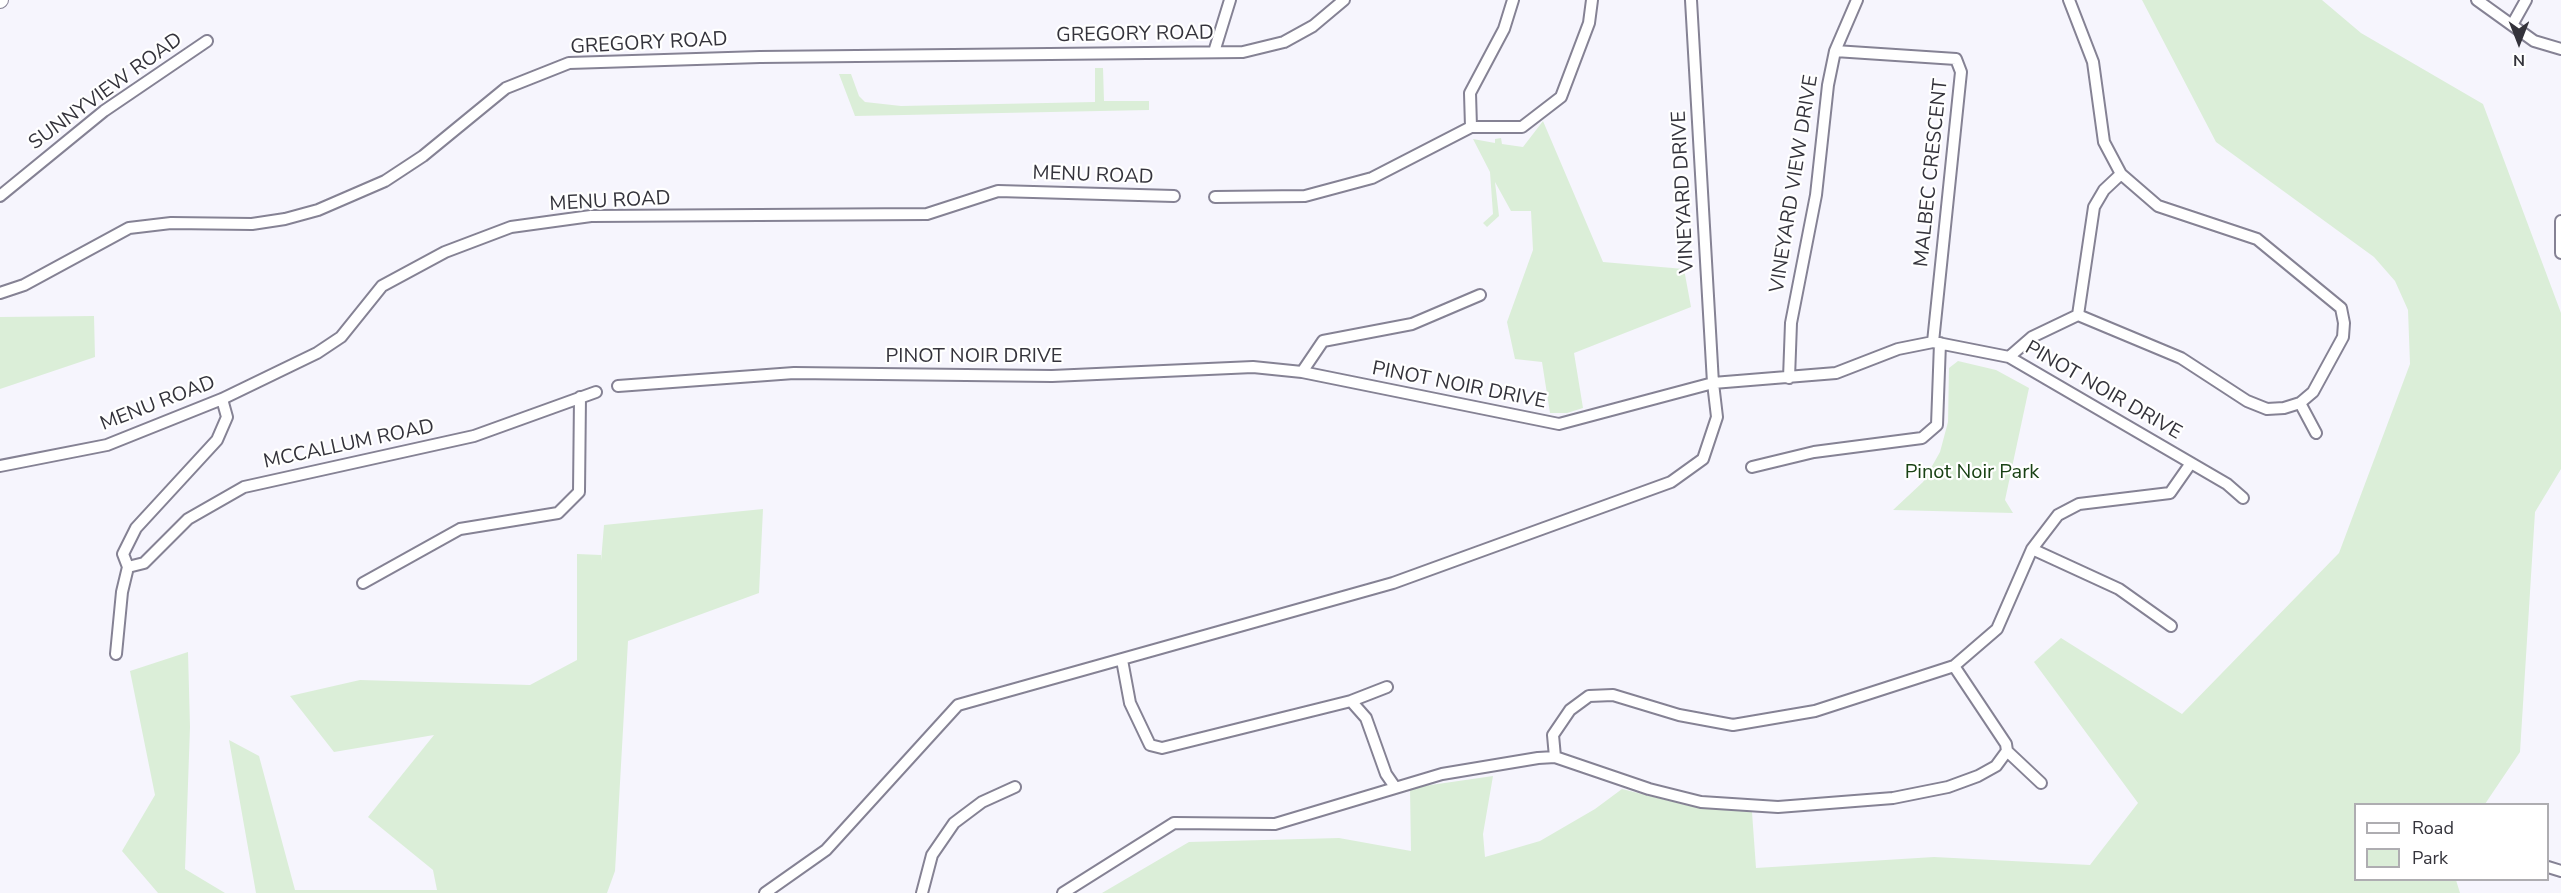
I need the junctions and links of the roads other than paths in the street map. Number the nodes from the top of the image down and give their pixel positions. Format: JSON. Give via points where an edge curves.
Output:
{"nodes":[{"id":1,"x":1230,"y":0,"type":"edge"},
{"id":2,"x":1344,"y":0,"type":"edge"},
{"id":3,"x":1513,"y":0,"type":"edge"},
{"id":4,"x":1592,"y":0,"type":"edge"},
{"id":5,"x":1691,"y":0,"type":"edge"},
{"id":6,"x":1857,"y":0,"type":"edge"},
{"id":7,"x":2069,"y":0,"type":"edge"},
{"id":8,"x":2477,"y":0,"type":"edge"},
{"id":9,"x":2526,"y":0,"type":"edge"},
{"id":10,"x":2512,"y":26,"type":"junction"},
{"id":11,"x":207,"y":40,"type":"dead end"},
{"id":12,"x":2561,"y":49,"type":"edge"},
{"id":13,"x":1835,"y":51,"type":"junction"},
{"id":14,"x":1215,"y":52,"type":"junction"},
{"id":15,"x":1471,"y":127,"type":"junction"},
{"id":16,"x":2121,"y":174,"type":"junction"},
{"id":17,"x":0,"y":196,"type":"edge"},
{"id":18,"x":1174,"y":196,"type":"dead end"},
{"id":19,"x":1215,"y":197,"type":"dead end"},
{"id":20,"x":2561,"y":221,"type":"edge"},
{"id":21,"x":2561,"y":253,"type":"edge"},
{"id":22,"x":0,"y":293,"type":"edge"},
{"id":23,"x":1480,"y":295,"type":"dead end"},
{"id":24,"x":2078,"y":315,"type":"junction"},
{"id":25,"x":1937,"y":342,"type":"junction"},
{"id":26,"x":2009,"y":357,"type":"junction"},
{"id":27,"x":1302,"y":372,"type":"junction"},
{"id":28,"x":1789,"y":378,"type":"junction"},
{"id":29,"x":1713,"y":383,"type":"junction"},
{"id":30,"x":618,"y":386,"type":"dead end"},
{"id":31,"x":596,"y":392,"type":"dead end"},
{"id":32,"x":580,"y":397,"type":"junction"},
{"id":33,"x":222,"y":399,"type":"junction"},
{"id":34,"x":2300,"y":403,"type":"junction"},
{"id":35,"x":2316,"y":433,"type":"dead end"},
{"id":36,"x":2192,"y":463,"type":"junction"},
{"id":37,"x":0,"y":466,"type":"edge"},
{"id":38,"x":1752,"y":467,"type":"dead end"},
{"id":39,"x":2243,"y":498,"type":"dead end"},
{"id":40,"x":2032,"y":549,"type":"junction"},
{"id":41,"x":128,"y":567,"type":"junction"},
{"id":42,"x":363,"y":583,"type":"dead end"},
{"id":43,"x":2171,"y":626,"type":"dead end"},
{"id":44,"x":116,"y":654,"type":"dead end"},
{"id":45,"x":1122,"y":660,"type":"junction"},
{"id":46,"x":1954,"y":666,"type":"junction"},
{"id":47,"x":1387,"y":687,"type":"dead end"},
{"id":48,"x":1352,"y":701,"type":"junction"},
{"id":49,"x":2007,"y":751,"type":"junction"},
{"id":50,"x":1555,"y":757,"type":"junction"},
{"id":51,"x":2041,"y":783,"type":"dead end"},
{"id":52,"x":1015,"y":787,"type":"dead end"},
{"id":53,"x":1395,"y":787,"type":"junction"},
{"id":54,"x":765,"y":893,"type":"edge"},
{"id":55,"x":922,"y":893,"type":"edge"},
{"id":56,"x":1063,"y":893,"type":"edge"}],
"edges":[{"from":1,"to":14,"type":"street"},
{"from":2,"to":14,"type":"street","name":"GREGORY ROAD","via":[[1313,26],[1284,42],[1243,52]]},
{"from":3,"to":15,"type":"street","via":[[1504,29],[1470,93]]},
{"from":4,"to":15,"type":"street","via":[[1589,23],[1561,97],[1522,127]]},
{"from":5,"to":29,"type":"street","name":"VINEYARD DRIVE"},
{"from":6,"to":13,"type":"street","name":"VINEYARD VIEW DRIVE"},
{"from":7,"to":16,"type":"street","via":[[2093,62],[2104,142]]},
{"from":8,"to":10,"type":"street"},
{"from":9,"to":10,"type":"street"},
{"from":10,"to":12,"type":"street","via":[[2534,41]]},
{"from":11,"to":17,"type":"street","name":"SUNNYVIEW ROAD","via":[[105,111]]},
{"from":13,"to":25,"type":"street","name":"MALBEC CRESCENT","via":[[1956,58],[1961,72]]},
{"from":13,"to":28,"type":"street","name":"VINEYARD VIEW DRIVE","via":[[1816,195],[1791,323]]},
{"from":14,"to":22,"type":"street","name":"GREGORY ROAD","via":[[569,63],[506,88],[423,156],[385,181],[318,210],[252,224],[171,223],[129,228],[24,285]]},
{"from":15,"to":19,"type":"street","via":[[1372,178],[1305,196]]},
{"from":16,"to":24,"type":"street","via":[[2104,190],[2094,207]]},
{"from":16,"to":34,"type":"street","via":[[2158,206],[2257,239],[2341,308],[2343,337],[2313,392]]},
{"from":18,"to":33,"type":"street","name":"MENU ROAD","via":[[998,191],[927,214],[591,216],[511,227],[445,252],[382,286],[341,337]]},
{"from":20,"to":21,"type":"street"},
{"from":23,"to":27,"type":"street","via":[[1412,324],[1323,341]]},
{"from":24,"to":26,"type":"street","via":[[2032,337]]},
{"from":24,"to":34,"type":"street","via":[[2181,358],[2247,401],[2267,409]]},
{"from":25,"to":26,"type":"street","name":"PINOT NOIR DRIVE"},
{"from":25,"to":28,"type":"street","name":"PINOT NOIR DRIVE","via":[[1899,349],[1836,373]]},
{"from":25,"to":38,"type":"street","via":[[1937,425],[1922,438],[1814,452]]},
{"from":26,"to":36,"type":"street","name":"PINOT NOIR DRIVE"},
{"from":27,"to":29,"type":"street","name":"PINOT NOIR DRIVE","via":[[1559,424]]},
{"from":27,"to":30,"type":"street","name":"PINOT NOIR DRIVE","via":[[1243,367],[1052,376],[794,373]]},
{"from":28,"to":29,"type":"street","name":"PINOT NOIR DRIVE"},
{"from":29,"to":45,"type":"street","name":"VINEYARD DRIVE","via":[[1717,417],[1703,459],[1671,482],[1393,583]]},
{"from":31,"to":32,"type":"street","name":"MCCALLUM ROAD"},
{"from":32,"to":41,"type":"street","name":"MCCALLUM ROAD","via":[[474,436],[244,487],[188,519],[144,563]]},
{"from":32,"to":42,"type":"street","via":[[579,492],[558,513],[460,529]]},
{"from":33,"to":37,"type":"street","name":"MENU ROAD","via":[[107,445]]},
{"from":33,"to":41,"type":"street","via":[[226,417],[217,440],[136,528],[123,554]]},
{"from":34,"to":35,"type":"street"},
{"from":36,"to":39,"type":"street","name":"PINOT NOIR DRIVE"},
{"from":36,"to":40,"type":"street","via":[[2170,493],[2079,504],[2058,515]]},
{"from":40,"to":43,"type":"street","via":[[2119,589]]},
{"from":40,"to":46,"type":"street","via":[[1997,629]]},
{"from":41,"to":44,"type":"street"},
{"from":45,"to":48,"type":"street","via":[[1131,703],[1150,745],[1162,748]]},
{"from":45,"to":54,"type":"street","name":"VINEYARD DRIVE","via":[[958,705],[826,850]]},
{"from":46,"to":49,"type":"street","via":[[1972,697],[1993,721]]},
{"from":46,"to":50,"type":"street","via":[[1815,711],[1733,724],[1679,715],[1613,695],[1589,696],[1569,710],[1553,735]]},
{"from":47,"to":48,"type":"street"},
{"from":48,"to":53,"type":"street","via":[[1366,718],[1386,774]]},
{"from":49,"to":50,"type":"street","via":[[1996,766],[1948,788],[1893,798],[1778,807],[1701,802]]},
{"from":49,"to":51,"type":"street"},
{"from":50,"to":53,"type":"street","via":[[1442,774]]},
{"from":52,"to":55,"type":"street","via":[[982,802],[954,824],[932,855]]},
{"from":53,"to":56,"type":"street","via":[[1275,824],[1174,823]]}]}
